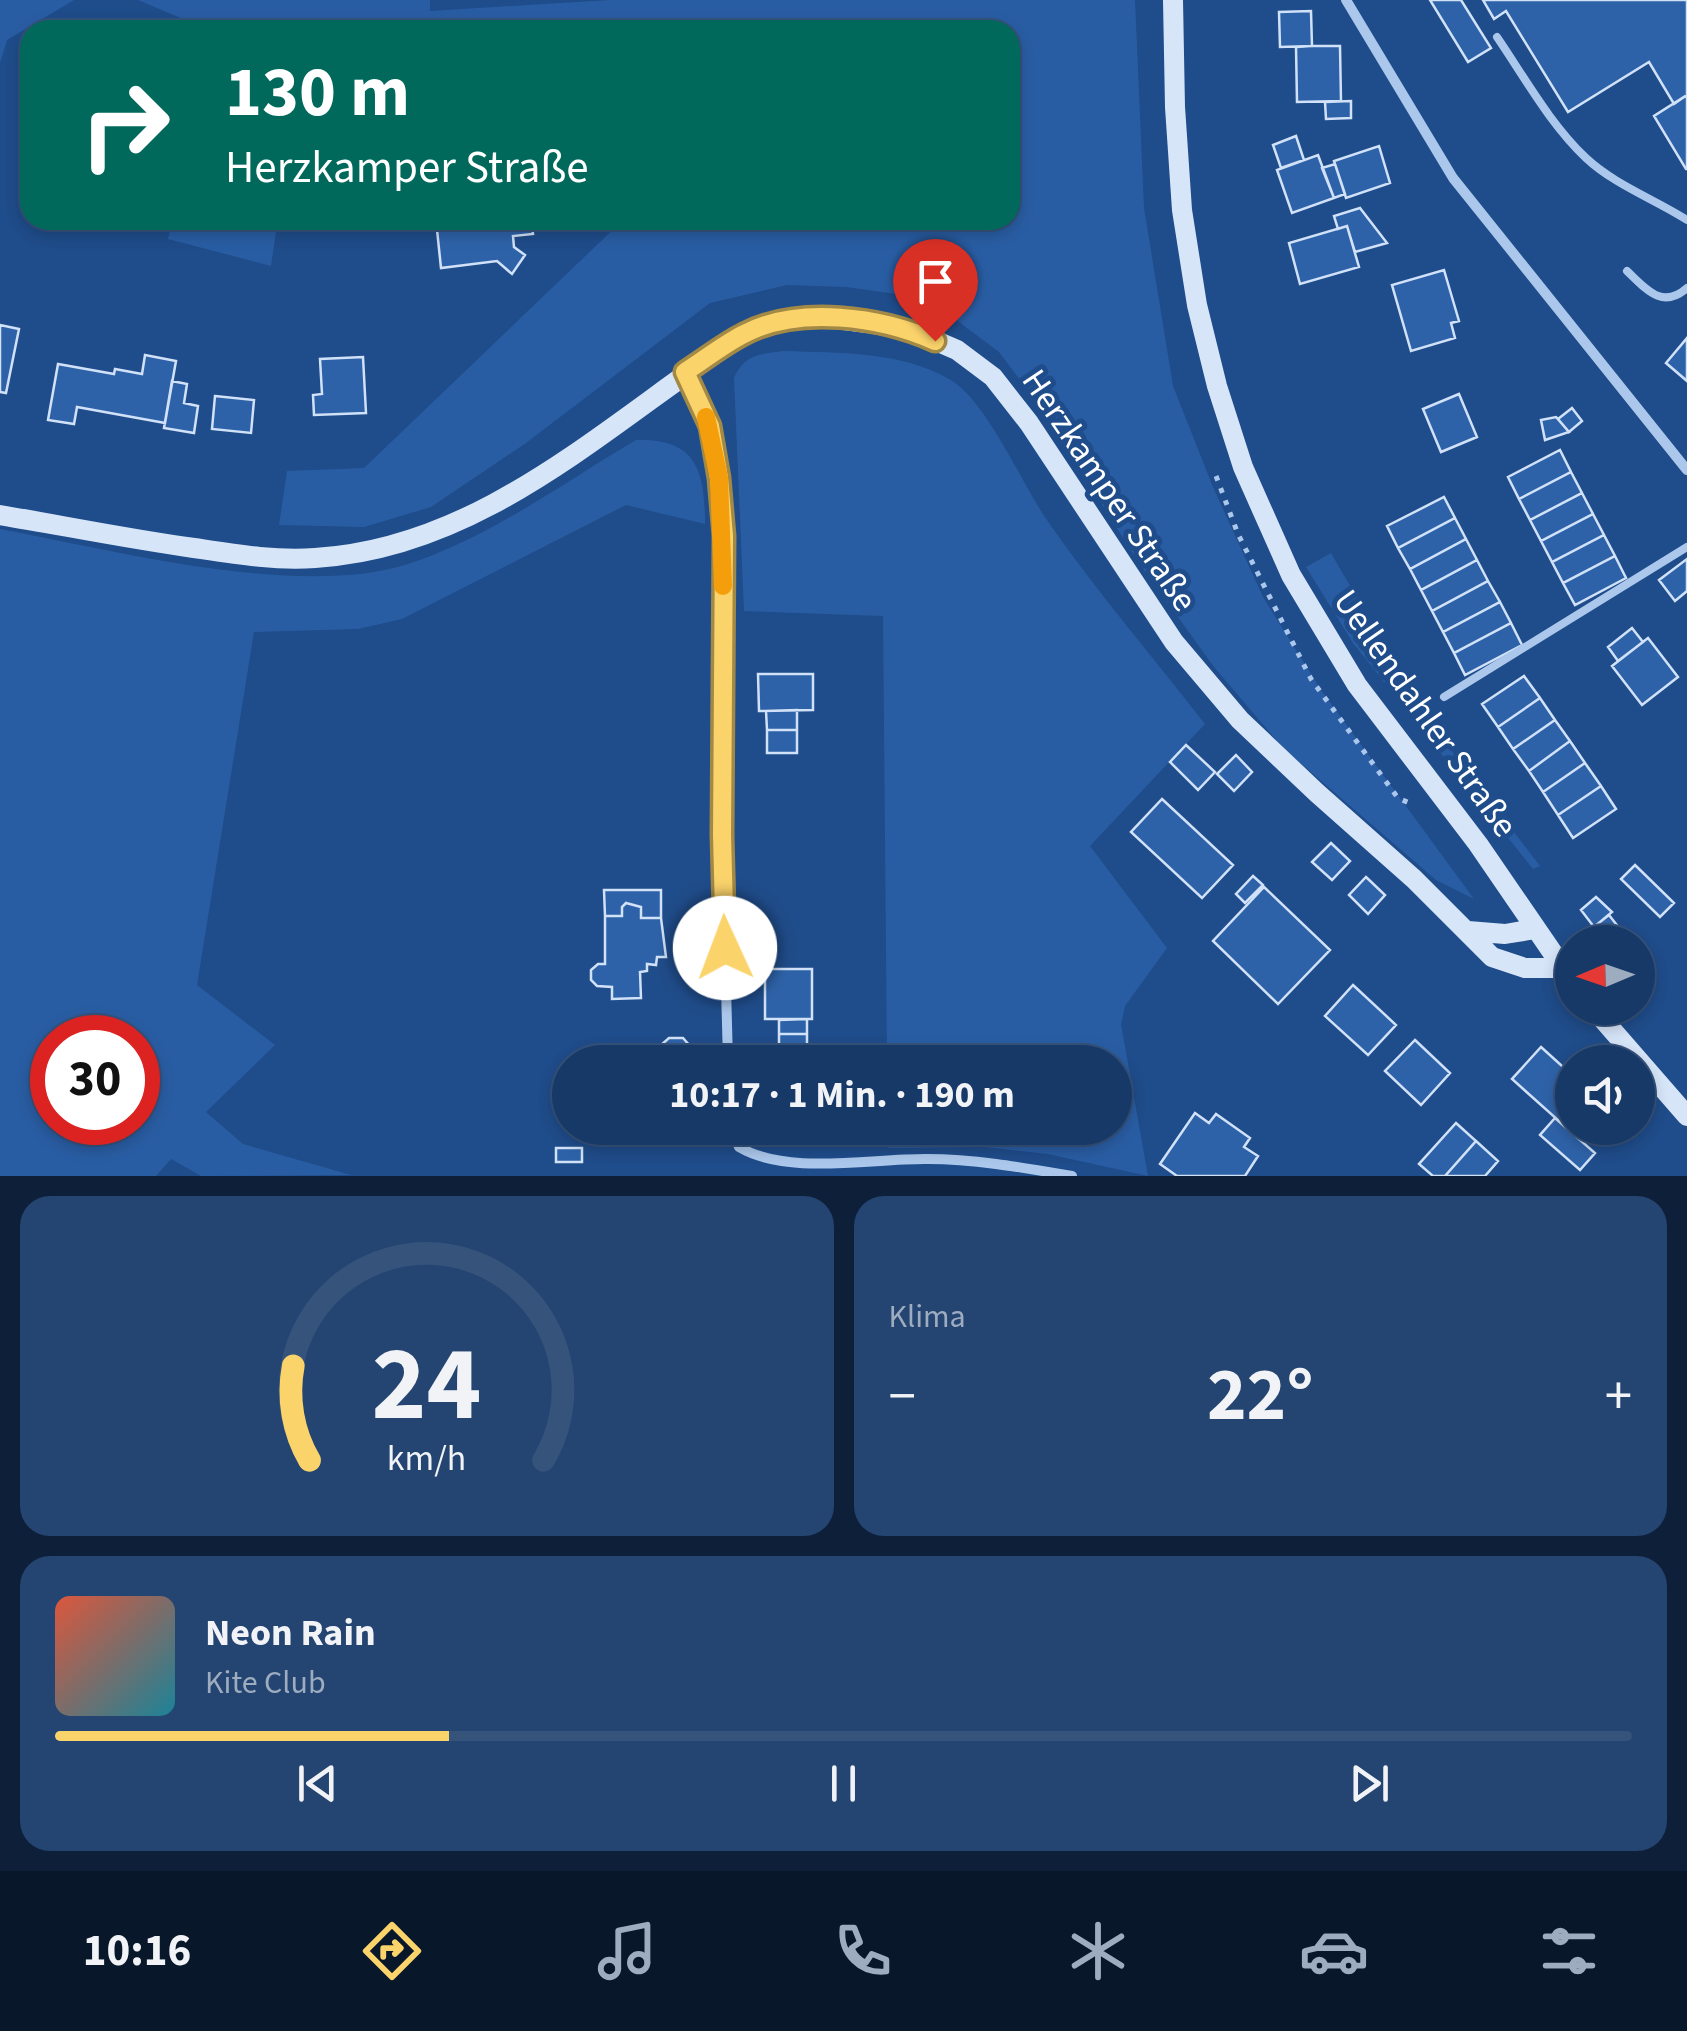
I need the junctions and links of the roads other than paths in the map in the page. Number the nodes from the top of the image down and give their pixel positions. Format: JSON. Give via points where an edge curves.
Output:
{"nodes":[{"id":1,"x":1173,"y":0,"type":"edge"},
{"id":2,"x":1346,"y":0,"type":"edge"},
{"id":3,"x":1497,"y":37,"type":"dead end"},
{"id":4,"x":1687,"y":220,"type":"edge"},
{"id":5,"x":1627,"y":271,"type":"dead end"},
{"id":6,"x":1687,"y":288,"type":"edge"},
{"id":7,"x":685,"y":372,"type":"junction"},
{"id":8,"x":1687,"y":470,"type":"edge"},
{"id":9,"x":0,"y":515,"type":"edge"},
{"id":10,"x":1687,"y":547,"type":"edge"},
{"id":11,"x":1444,"y":697,"type":"dead end"},
{"id":12,"x":1535,"y":930,"type":"junction"},
{"id":13,"x":1468,"y":931,"type":"junction"},
{"id":14,"x":1555,"y":957,"type":"edge"},
{"id":15,"x":1555,"y":972,"type":"edge"},
{"id":16,"x":1608,"y":1025,"type":"edge"},
{"id":17,"x":728,"y":1045,"type":"edge"},
{"id":18,"x":1687,"y":1116,"type":"edge"},
{"id":19,"x":738,"y":1145,"type":"edge"},
{"id":20,"x":1072,"y":1176,"type":"edge"}],
"edges":[{"from":1,"to":12,"type":"main road","name":"Uellendahler Straße","via":[[1182,210],[1197,305],[1243,467],[1292,575],[1357,685]]},
{"from":2,"to":8,"type":"street","via":[[1453,178]]},
{"from":3,"to":4,"type":"lane","via":[[1587,159]]},
{"from":5,"to":6,"type":"lane","via":[[1660,299]]},
{"from":7,"to":9,"type":"main road","name":"Herzkamper Straße","via":[[504,500],[365,552],[313,559],[244,556]]},
{"from":7,"to":13,"type":"main road","name":"Herzkamper Straße","via":[[746,332],[822,317],[914,331],[957,350],[993,377],[1029,423],[1174,642],[1240,720]]},
{"from":7,"to":17,"type":"street","via":[[710,426],[724,536]]},
{"from":10,"to":11,"type":"lane"},
{"from":12,"to":13,"type":"main road"},
{"from":12,"to":14,"type":"main road","name":"Uellendahler Straße"},
{"from":13,"to":15,"type":"main road","name":"Herzkamper Straße","via":[[1511,966]]},
{"from":16,"to":18,"type":"main road"},
{"from":19,"to":20,"type":"street","via":[[764,1160],[929,1158]]}]}
